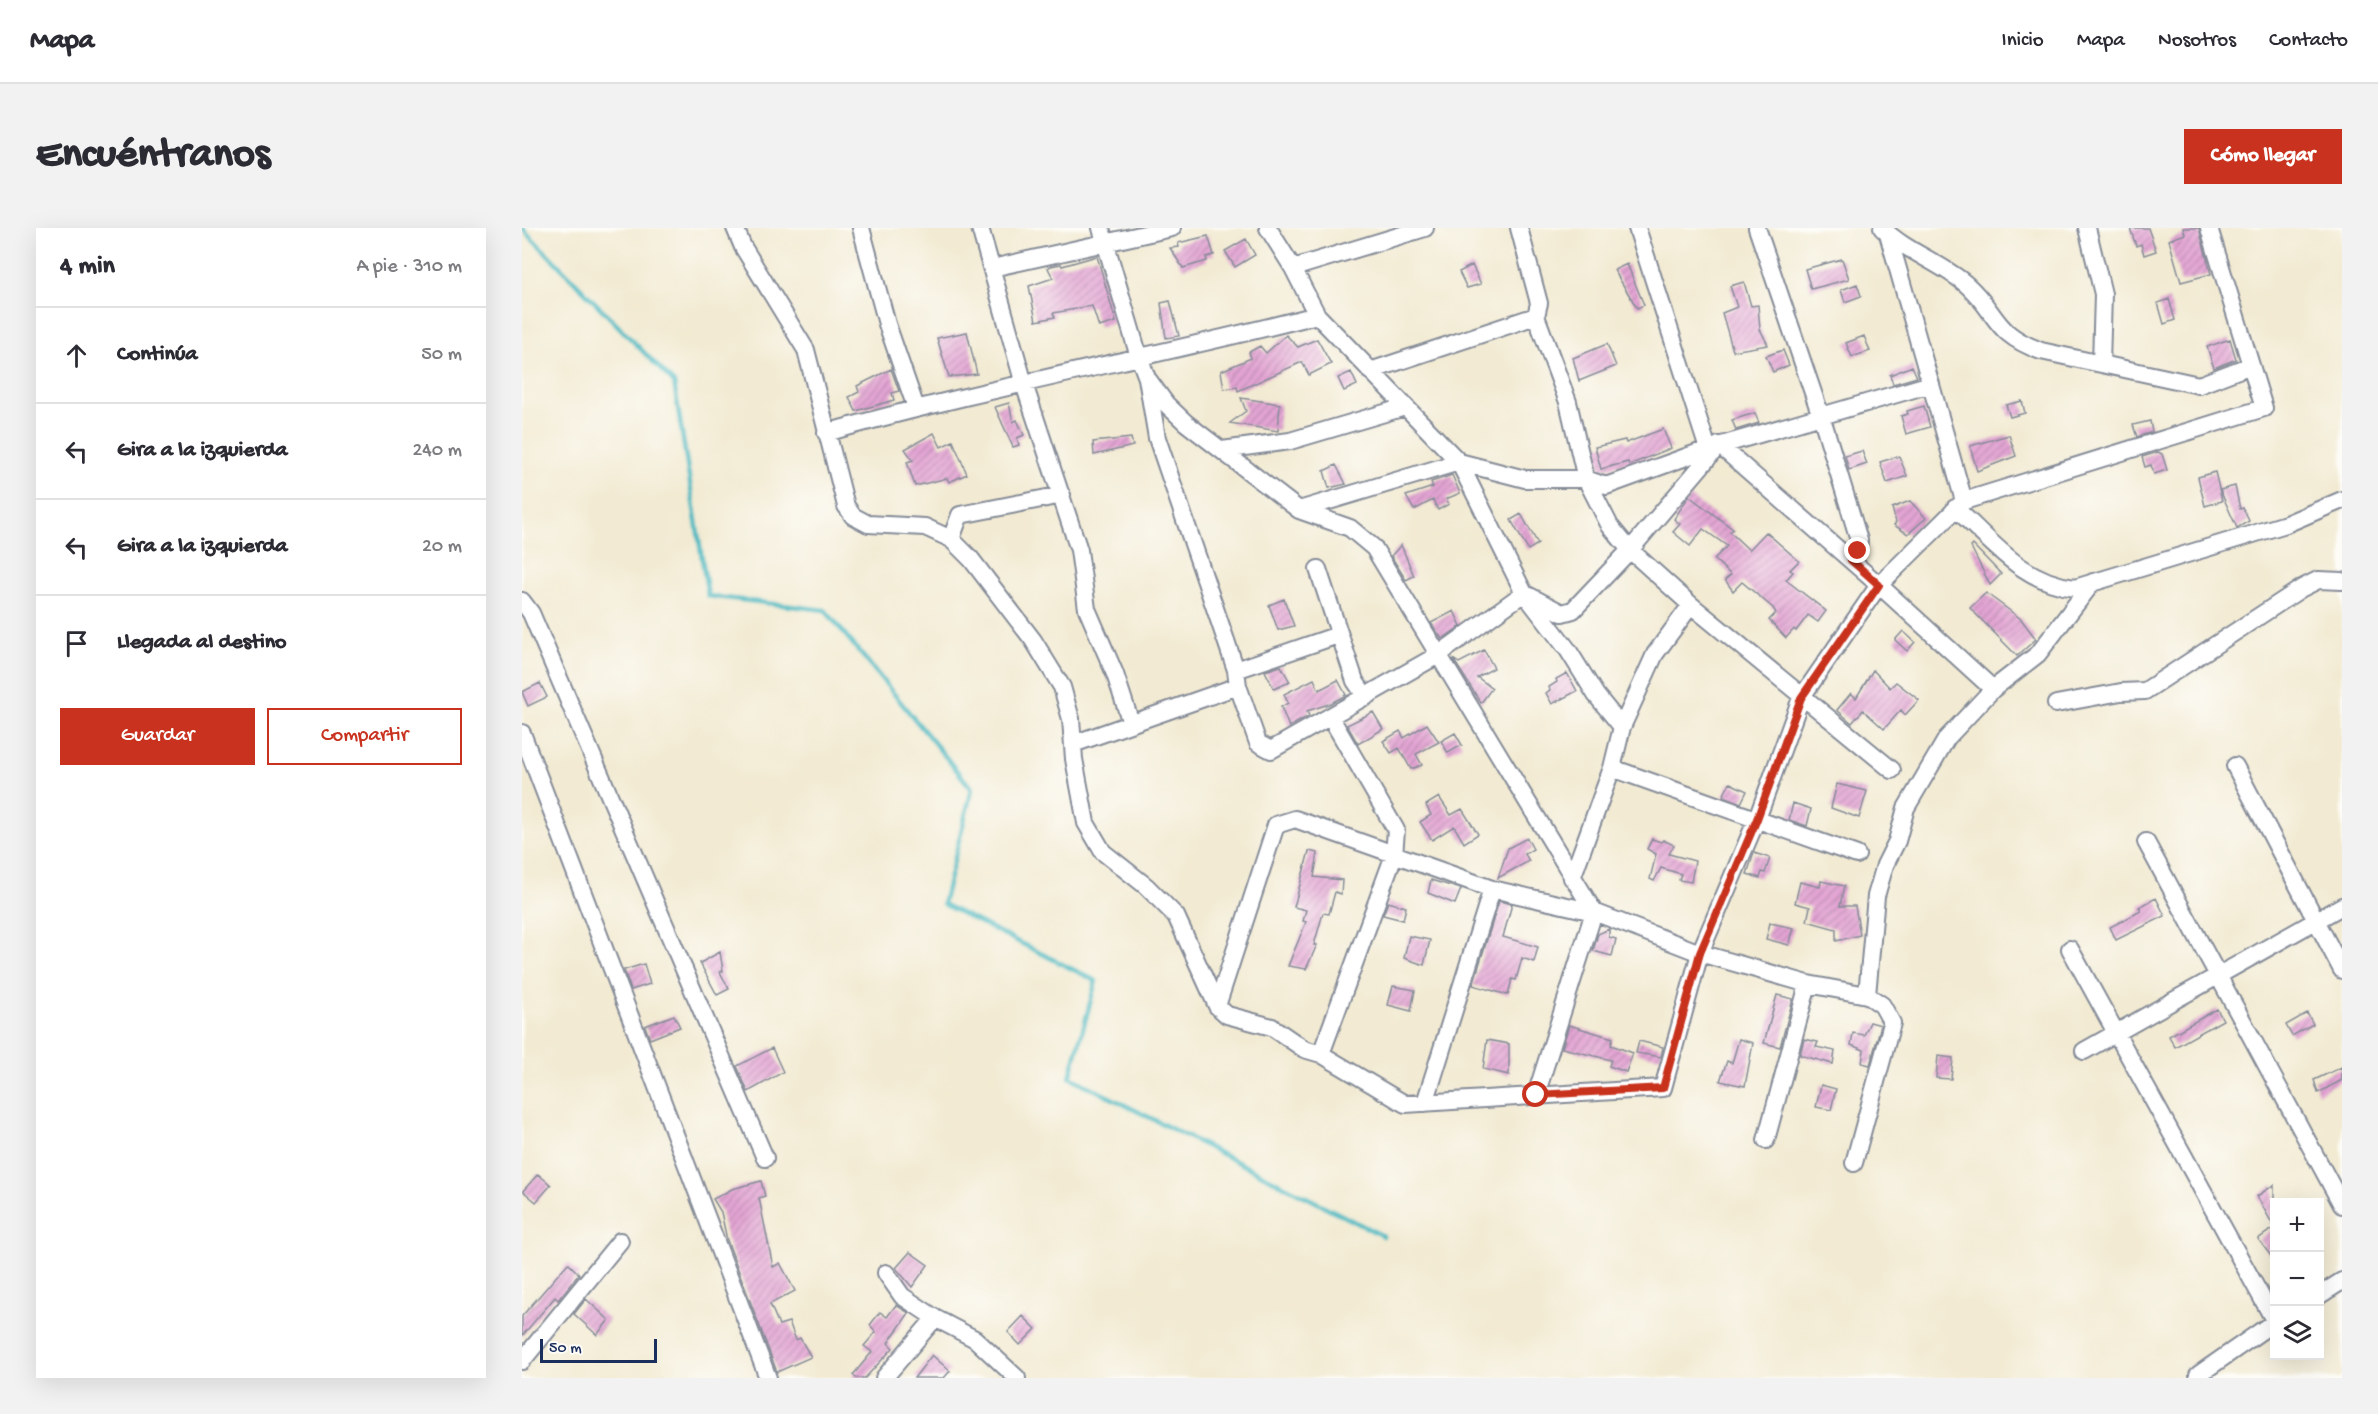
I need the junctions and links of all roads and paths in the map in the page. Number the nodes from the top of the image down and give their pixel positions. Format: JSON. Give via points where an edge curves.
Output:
{"nodes":[{"id":1,"x":735,"y":228,"type":"edge"},
{"id":2,"x":861,"y":228,"type":"edge"},
{"id":3,"x":980,"y":228,"type":"edge"},
{"id":4,"x":1172,"y":228,"type":"edge"},
{"id":5,"x":1268,"y":228,"type":"edge"},
{"id":6,"x":1425,"y":228,"type":"edge"},
{"id":7,"x":1519,"y":228,"type":"edge"},
{"id":8,"x":1637,"y":228,"type":"edge"},
{"id":9,"x":1757,"y":228,"type":"edge"},
{"id":10,"x":2087,"y":228,"type":"edge"},
{"id":11,"x":2209,"y":228,"type":"edge"},
{"id":12,"x":1885,"y":231,"type":"edge"},
{"id":13,"x":1103,"y":236,"type":"edge"},
{"id":14,"x":992,"y":268,"type":"junction"},
{"id":15,"x":1293,"y":268,"type":"junction"},
{"id":16,"x":1317,"y":315,"type":"junction"},
{"id":17,"x":1536,"y":316,"type":"junction"},
{"id":18,"x":1139,"y":357,"type":"junction"},
{"id":19,"x":2101,"y":364,"type":"junction"},
{"id":20,"x":2251,"y":365,"type":"junction"},
{"id":21,"x":1370,"y":371,"type":"junction"},
{"id":22,"x":1147,"y":378,"type":"junction"},
{"id":23,"x":1024,"y":384,"type":"junction"},
{"id":24,"x":1931,"y":384,"type":"junction"},
{"id":25,"x":1405,"y":407,"type":"junction"},
{"id":26,"x":916,"y":408,"type":"junction"},
{"id":27,"x":1819,"y":415,"type":"junction"},
{"id":28,"x":826,"y":433,"type":"junction"},
{"id":29,"x":1222,"y":450,"type":"junction"},
{"id":30,"x":1706,"y":454,"type":"junction"},
{"id":31,"x":1459,"y":462,"type":"junction"},
{"id":32,"x":1586,"y":479,"type":"junction"},
{"id":33,"x":1062,"y":495,"type":"junction"},
{"id":34,"x":2342,"y":500,"type":"edge"},
{"id":35,"x":1959,"y":504,"type":"junction"},
{"id":36,"x":1299,"y":510,"type":"junction"},
{"id":37,"x":951,"y":539,"type":"junction"},
{"id":38,"x":1630,"y":550,"type":"junction"},
{"id":39,"x":1851,"y":560,"type":"junction"},
{"id":40,"x":1318,"y":569,"type":"dead end"},
{"id":41,"x":2342,"y":581,"type":"edge"},
{"id":42,"x":2093,"y":582,"type":"junction"},
{"id":43,"x":1879,"y":585,"type":"junction"},
{"id":44,"x":1524,"y":593,"type":"junction"},
{"id":45,"x":522,"y":600,"type":"edge"},
{"id":46,"x":1691,"y":605,"type":"junction"},
{"id":47,"x":1338,"y":635,"type":"junction"},
{"id":48,"x":1438,"y":655,"type":"junction"},
{"id":49,"x":1237,"y":678,"type":"junction"},
{"id":50,"x":1993,"y":689,"type":"junction"},
{"id":51,"x":1366,"y":697,"type":"junction"},
{"id":52,"x":1801,"y":698,"type":"junction"},
{"id":53,"x":2056,"y":704,"type":"dead end"},
{"id":54,"x":1330,"y":718,"type":"junction"},
{"id":55,"x":1131,"y":723,"type":"junction"},
{"id":56,"x":1622,"y":727,"type":"junction"},
{"id":57,"x":522,"y":733,"type":"edge"},
{"id":58,"x":1073,"y":744,"type":"junction"},
{"id":59,"x":2235,"y":766,"type":"dead end"},
{"id":60,"x":1612,"y":768,"type":"junction"},
{"id":61,"x":1892,"y":770,"type":"dead end"},
{"id":62,"x":1757,"y":819,"type":"junction"},
{"id":63,"x":2146,"y":842,"type":"dead end"},
{"id":64,"x":1394,"y":855,"type":"junction"},
{"id":65,"x":1857,"y":855,"type":"dead end"},
{"id":66,"x":1572,"y":878,"type":"junction"},
{"id":67,"x":1492,"y":889,"type":"junction"},
{"id":68,"x":2342,"y":906,"type":"edge"},
{"id":69,"x":1594,"y":912,"type":"junction"},
{"id":70,"x":2316,"y":920,"type":"junction"},
{"id":71,"x":2070,"y":949,"type":"dead end"},
{"id":72,"x":1700,"y":953,"type":"junction"},
{"id":73,"x":2342,"y":970,"type":"edge"},
{"id":74,"x":2218,"y":975,"type":"junction"},
{"id":75,"x":1808,"y":984,"type":"junction"},
{"id":76,"x":1867,"y":995,"type":"junction"},
{"id":77,"x":1217,"y":1006,"type":"junction"},
{"id":78,"x":2116,"y":1032,"type":"junction"},
{"id":79,"x":2084,"y":1051,"type":"dead end"},
{"id":80,"x":1321,"y":1054,"type":"junction"},
{"id":81,"x":1536,"y":1095,"type":"junction"},
{"id":82,"x":1425,"y":1102,"type":"junction"},
{"id":83,"x":1766,"y":1140,"type":"dead end"},
{"id":84,"x":765,"y":1158,"type":"dead end"},
{"id":85,"x":1854,"y":1163,"type":"dead end"},
{"id":86,"x":2342,"y":1205,"type":"edge"},
{"id":87,"x":620,"y":1241,"type":"dead end"},
{"id":88,"x":886,"y":1273,"type":"dead end"},
{"id":89,"x":2342,"y":1281,"type":"edge"},
{"id":90,"x":2324,"y":1291,"type":"edge"},
{"id":91,"x":2270,"y":1314,"type":"edge"},
{"id":92,"x":934,"y":1318,"type":"junction"},
{"id":93,"x":2270,"y":1324,"type":"edge"},
{"id":94,"x":522,"y":1360,"type":"edge"},
{"id":95,"x":2198,"y":1375,"type":"dead end"},
{"id":96,"x":768,"y":1378,"type":"edge"},
{"id":97,"x":884,"y":1378,"type":"edge"},
{"id":98,"x":1017,"y":1378,"type":"edge"}],
"edges":[{"from":1,"to":28,"type":"street","via":[[806,350]]},
{"from":2,"to":26,"type":"street","via":[[887,324]]},
{"from":3,"to":14,"type":"street"},
{"from":4,"to":13,"type":"street"},
{"from":5,"to":15,"type":"street"},
{"from":6,"to":15,"type":"street"},
{"from":7,"to":17,"type":"street","via":[[1539,303]]},
{"from":8,"to":30,"type":"street"},
{"from":9,"to":27,"type":"street"},
{"from":10,"to":19,"type":"street","via":[[2103,294]]},
{"from":11,"to":20,"type":"street"},
{"from":12,"to":19,"type":"street","via":[[1967,285],[2004,332],[2019,343]]},
{"from":12,"to":24,"type":"street"},
{"from":13,"to":14,"type":"street"},
{"from":13,"to":18,"type":"street"},
{"from":14,"to":23,"type":"street"},
{"from":15,"to":16,"type":"street"},
{"from":16,"to":18,"type":"street"},
{"from":16,"to":21,"type":"street"},
{"from":17,"to":21,"type":"street"},
{"from":17,"to":32,"type":"street","via":[[1568,402]]},
{"from":18,"to":22,"type":"street"},
{"from":18,"to":23,"type":"street"},
{"from":19,"to":20,"type":"street","via":[[2199,385]]},
{"from":20,"to":35,"type":"street","via":[[2264,408]]},
{"from":21,"to":25,"type":"street"},
{"from":22,"to":29,"type":"street","via":[[1166,404]]},
{"from":22,"to":49,"type":"street","via":[[1157,438]]},
{"from":23,"to":26,"type":"street"},
{"from":23,"to":33,"type":"street"},
{"from":24,"to":27,"type":"street"},
{"from":24,"to":35,"type":"street"},
{"from":25,"to":29,"type":"street","via":[[1290,441]]},
{"from":25,"to":31,"type":"street"},
{"from":26,"to":28,"type":"street"},
{"from":27,"to":30,"type":"street"},
{"from":27,"to":39,"type":"street","via":[[1859,540],[1858,551]]},
{"from":28,"to":37,"type":"street","via":[[846,506],[853,516],[868,524],[926,527]]},
{"from":29,"to":36,"type":"street"},
{"from":30,"to":32,"type":"street","via":[[1606,486]]},
{"from":30,"to":38,"type":"street"},
{"from":30,"to":39,"type":"street"},
{"from":31,"to":32,"type":"street","via":[[1525,479]]},
{"from":31,"to":36,"type":"street"},
{"from":31,"to":44,"type":"street"},
{"from":32,"to":38,"type":"street","via":[[1610,526]]},
{"from":33,"to":37,"type":"street","via":[[960,515]]},
{"from":33,"to":55,"type":"street","via":[[1079,550],[1087,609]]},
{"from":34,"to":42,"type":"street","via":[[2286,524]]},
{"from":35,"to":42,"type":"street","via":[[2029,575],[2053,585],[2076,588]]},
{"from":35,"to":43,"type":"street"},
{"from":36,"to":48,"type":"street","via":[[1363,536]]},
{"from":37,"to":58,"type":"street","via":[[1033,640],[1062,687]]},
{"from":38,"to":44,"type":"street","via":[[1573,610],[1562,613]]},
{"from":38,"to":46,"type":"street"},
{"from":39,"to":43,"type":"street"},
{"from":40,"to":47,"type":"street"},
{"from":41,"to":53,"type":"street","via":[[2318,580],[2301,588],[2145,691]]},
{"from":42,"to":50,"type":"street","via":[[2038,654]]},
{"from":43,"to":50,"type":"street"},
{"from":43,"to":52,"type":"street"},
{"from":44,"to":48,"type":"street"},
{"from":44,"to":56,"type":"street"},
{"from":45,"to":84,"type":"street","via":[[531,613]]},
{"from":46,"to":52,"type":"street"},
{"from":46,"to":56,"type":"street","via":[[1656,654]]},
{"from":47,"to":49,"type":"street"},
{"from":47,"to":51,"type":"street","via":[[1355,681]]},
{"from":48,"to":51,"type":"street"},
{"from":48,"to":66,"type":"street"},
{"from":49,"to":54,"type":"street","via":[[1257,742],[1271,750]]},
{"from":49,"to":55,"type":"street"},
{"from":50,"to":76,"type":"street","via":[[1947,738],[1906,808],[1876,896]]},
{"from":51,"to":54,"type":"street"},
{"from":52,"to":61,"type":"street"},
{"from":52,"to":62,"type":"street"},
{"from":54,"to":64,"type":"street","via":[[1396,830]]},
{"from":55,"to":58,"type":"street"},
{"from":56,"to":60,"type":"street"},
{"from":57,"to":96,"type":"street"},
{"from":58,"to":77,"type":"street","via":[[1086,822],[1102,852],[1146,886],[1176,916]]},
{"from":59,"to":70,"type":"street"},
{"from":60,"to":62,"type":"street"},
{"from":60,"to":66,"type":"street"},
{"from":62,"to":65,"type":"street"},
{"from":62,"to":72,"type":"street"},
{"from":63,"to":74,"type":"street"},
{"from":64,"to":67,"type":"street"},
{"from":64,"to":77,"type":"street","via":[[1295,819],[1276,825]]},
{"from":64,"to":80,"type":"street"},
{"from":66,"to":69,"type":"street"},
{"from":67,"to":69,"type":"street"},
{"from":67,"to":82,"type":"street"},
{"from":68,"to":70,"type":"street"},
{"from":69,"to":72,"type":"street"},
{"from":69,"to":81,"type":"street"},
{"from":70,"to":73,"type":"street"},
{"from":70,"to":74,"type":"street"},
{"from":71,"to":78,"type":"street"},
{"from":72,"to":75,"type":"street"},
{"from":72,"to":81,"type":"street","via":[[1663,1088]]},
{"from":74,"to":78,"type":"street"},
{"from":74,"to":86,"type":"street"},
{"from":75,"to":76,"type":"street"},
{"from":75,"to":83,"type":"street"},
{"from":76,"to":85,"type":"street","via":[[1882,1005],[1892,1023]]},
{"from":77,"to":80,"type":"street","via":[[1227,1015],[1272,1027],[1304,1049]]},
{"from":78,"to":79,"type":"street"},
{"from":78,"to":91,"type":"street"},
{"from":80,"to":82,"type":"street","via":[[1405,1104]]},
{"from":81,"to":82,"type":"street"},
{"from":87,"to":94,"type":"street"},
{"from":88,"to":92,"type":"street","via":[[902,1296]]},
{"from":89,"to":90,"type":"street"},
{"from":92,"to":97,"type":"street"},
{"from":92,"to":98,"type":"street","via":[[975,1339]]},
{"from":93,"to":95,"type":"street"}]}
